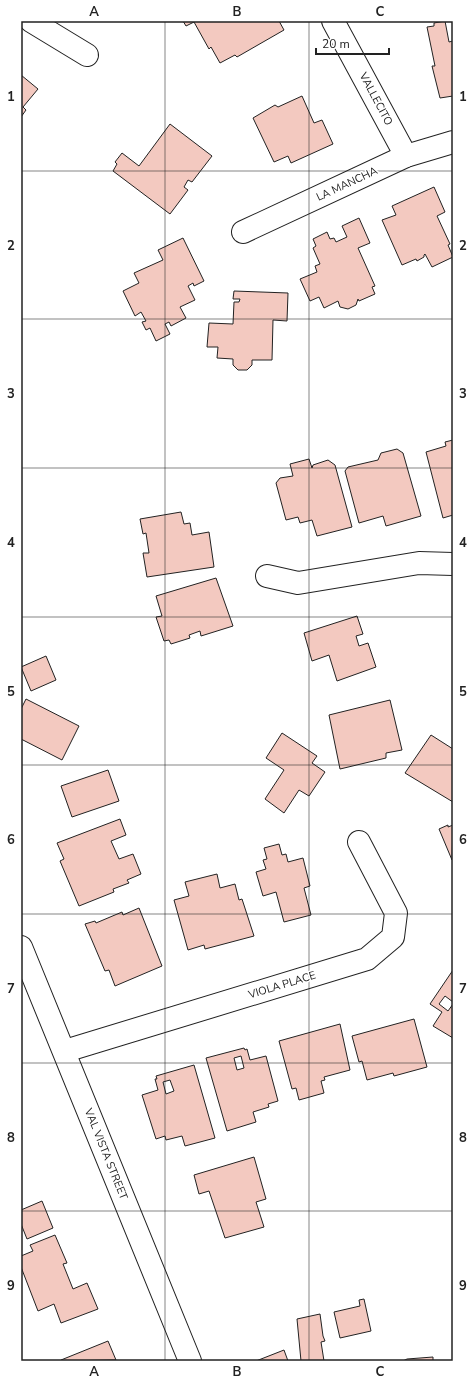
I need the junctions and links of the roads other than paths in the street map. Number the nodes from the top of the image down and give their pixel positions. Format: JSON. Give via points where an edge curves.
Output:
{"nodes":[{"id":1,"x":31,"y":21,"type":"edge"},
{"id":2,"x":333,"y":21,"type":"edge"},
{"id":3,"x":87,"y":55,"type":"dead end"},
{"id":4,"x":453,"y":142,"type":"edge"},
{"id":5,"x":406,"y":156,"type":"junction"},
{"id":6,"x":243,"y":232,"type":"dead end"},
{"id":7,"x":453,"y":564,"type":"edge"},
{"id":8,"x":267,"y":576,"type":"dead end"},
{"id":9,"x":360,"y":842,"type":"dead end"},
{"id":10,"x":21,"y":947,"type":"edge"},
{"id":11,"x":64,"y":1051,"type":"junction"},
{"id":12,"x":190,"y":1361,"type":"edge"}],
"edges":[{"from":1,"to":3,"type":"street"},
{"from":2,"to":5,"type":"street","name":"VALLECITO"},
{"from":4,"to":5,"type":"street","name":"LA MANCHA"},
{"from":5,"to":6,"type":"street","name":"LA MANCHA"},
{"from":7,"to":8,"type":"street","via":[[419,563],[298,583]]},
{"from":9,"to":11,"type":"street","name":"VIOLA PLACE","via":[[396,913],[393,937],[368,959]]},
{"from":10,"to":11,"type":"street","name":"VAL VISTA STREET"},
{"from":11,"to":12,"type":"street","name":"VAL VISTA STREET"}]}
